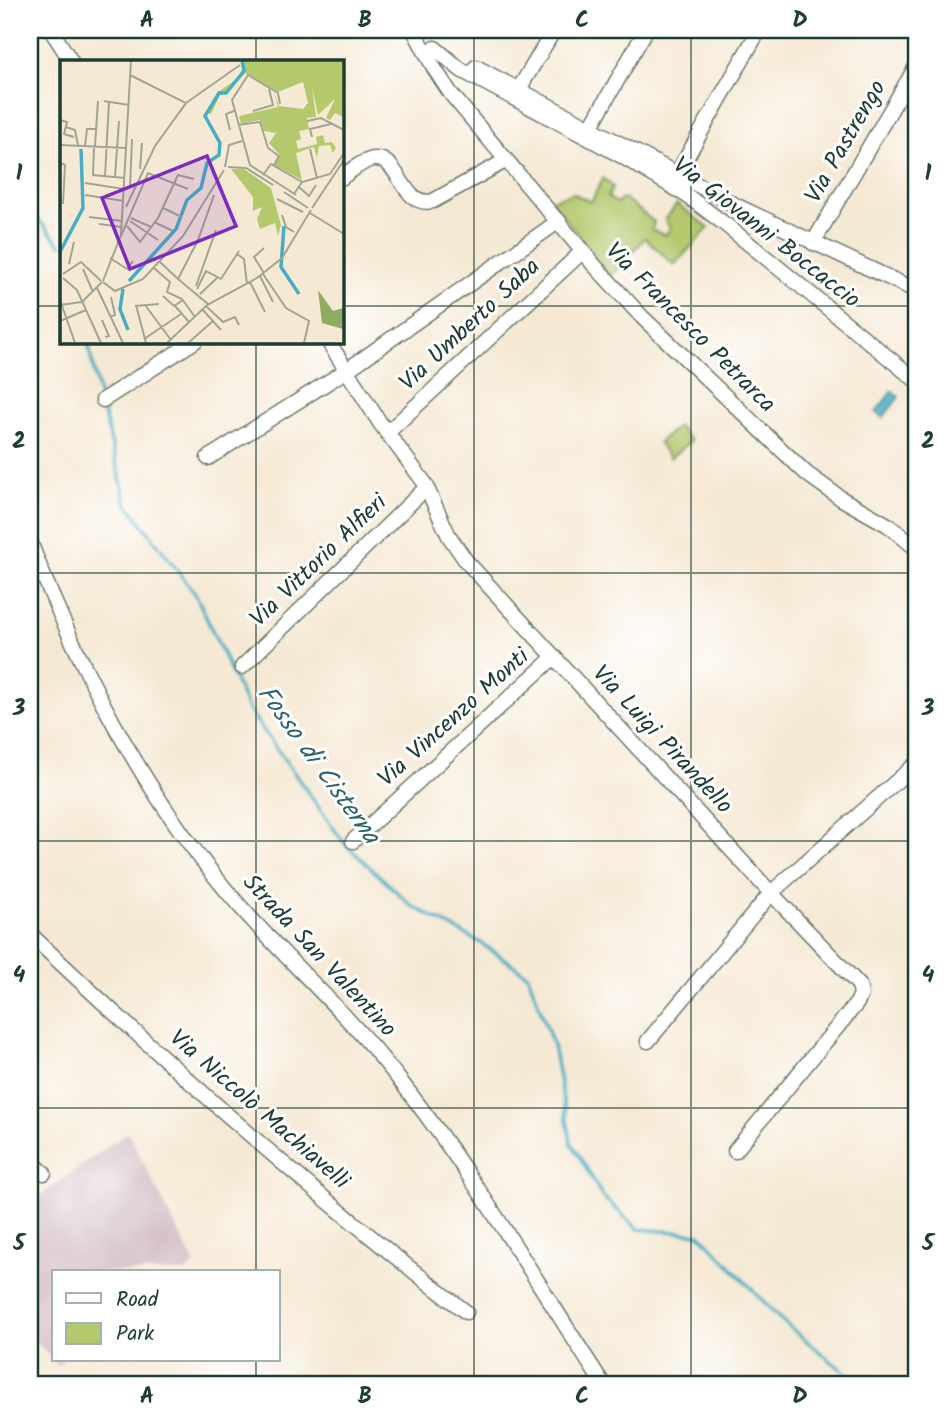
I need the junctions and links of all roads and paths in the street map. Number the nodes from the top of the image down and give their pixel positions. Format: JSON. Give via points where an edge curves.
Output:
{"nodes":[{"id":1,"x":51,"y":30,"type":"edge"},
{"id":2,"x":554,"y":30,"type":"edge"},
{"id":3,"x":646,"y":30,"type":"edge"},
{"id":4,"x":759,"y":30,"type":"edge"},
{"id":5,"x":414,"y":32,"type":"edge"},
{"id":6,"x":435,"y":48,"type":"junction"},
{"id":7,"x":70,"y":60,"type":"edge"},
{"id":8,"x":917,"y":65,"type":"edge"},
{"id":9,"x":519,"y":89,"type":"junction"},
{"id":10,"x":590,"y":128,"type":"junction"},
{"id":11,"x":505,"y":161,"type":"junction"},
{"id":12,"x":677,"y":174,"type":"junction"},
{"id":13,"x":343,"y":177,"type":"edge"},
{"id":14,"x":559,"y":221,"type":"junction"},
{"id":15,"x":813,"y":243,"type":"junction"},
{"id":16,"x":583,"y":251,"type":"junction"},
{"id":17,"x":917,"y":291,"type":"edge"},
{"id":18,"x":192,"y":343,"type":"edge"},
{"id":19,"x":329,"y":343,"type":"edge"},
{"id":20,"x":347,"y":370,"type":"junction"},
{"id":21,"x":917,"y":381,"type":"edge"},
{"id":22,"x":103,"y":400,"type":"dead end"},
{"id":23,"x":387,"y":433,"type":"junction"},
{"id":24,"x":208,"y":458,"type":"dead end"},
{"id":25,"x":427,"y":487,"type":"junction"},
{"id":26,"x":30,"y":542,"type":"edge"},
{"id":27,"x":917,"y":550,"type":"edge"},
{"id":28,"x":554,"y":657,"type":"junction"},
{"id":29,"x":242,"y":667,"type":"dead end"},
{"id":30,"x":917,"y":763,"type":"edge"},
{"id":31,"x":353,"y":841,"type":"dead end"},
{"id":32,"x":771,"y":892,"type":"junction"},
{"id":33,"x":30,"y":934,"type":"edge"},
{"id":34,"x":648,"y":1041,"type":"dead end"},
{"id":35,"x":735,"y":1151,"type":"dead end"},
{"id":36,"x":30,"y":1161,"type":"edge"},
{"id":37,"x":44,"y":1173,"type":"dead end"},
{"id":38,"x":466,"y":1312,"type":"dead end"},
{"id":39,"x":603,"y":1384,"type":"edge"}],
"edges":[{"from":1,"to":7,"type":"street"},
{"from":2,"to":9,"type":"street"},
{"from":3,"to":10,"type":"street"},
{"from":4,"to":12,"type":"street"},
{"from":5,"to":6,"type":"street"},
{"from":5,"to":11,"type":"street","name":"Via Francesco Petrarca","via":[[448,90]]},
{"from":6,"to":9,"type":"street"},
{"from":6,"to":21,"type":"street","name":"Via Giovanni Boccaccio","via":[[461,70],[686,195]]},
{"from":8,"to":15,"type":"street","name":"Via Pastrengo"},
{"from":9,"to":10,"type":"street"},
{"from":10,"to":12,"type":"street"},
{"from":11,"to":13,"type":"street","via":[[425,203],[415,199],[379,159],[369,160]]},
{"from":11,"to":14,"type":"street","name":"Via Francesco Petrarca"},
{"from":12,"to":15,"type":"street"},
{"from":14,"to":16,"type":"street","name":"Via Francesco Petrarca"},
{"from":14,"to":20,"type":"street"},
{"from":15,"to":17,"type":"street"},
{"from":16,"to":23,"type":"street","name":"Via Umberto Saba"},
{"from":16,"to":27,"type":"street","name":"Via Francesco Petrarca","via":[[627,302],[793,462],[833,494],[888,525]]},
{"from":18,"to":22,"type":"street"},
{"from":19,"to":20,"type":"street","name":"Via Luigi Pirandello"},
{"from":20,"to":23,"type":"street","name":"Via Luigi Pirandello"},
{"from":20,"to":24,"type":"street"},
{"from":23,"to":25,"type":"street","name":"Via Luigi Pirandello"},
{"from":25,"to":28,"type":"street","name":"Via Luigi Pirandello","via":[[460,553]]},
{"from":25,"to":29,"type":"street","name":"Via Vittorio Alfieri"},
{"from":26,"to":39,"type":"street","name":"Strada San Valentino","via":[[106,710],[167,813],[232,897],[402,1082],[461,1164]]},
{"from":28,"to":31,"type":"street","name":"Via Vincenzo Monti"},
{"from":28,"to":32,"type":"street","name":"Via Luigi Pirandello"},
{"from":30,"to":32,"type":"street"},
{"from":32,"to":34,"type":"street"},
{"from":32,"to":35,"type":"street","name":"Via Luigi Pirandello","via":[[857,981],[861,994]]},
{"from":33,"to":38,"type":"street","name":"Via Niccolò Machiavelli","via":[[177,1071],[377,1245]]},
{"from":36,"to":37,"type":"street"}]}
